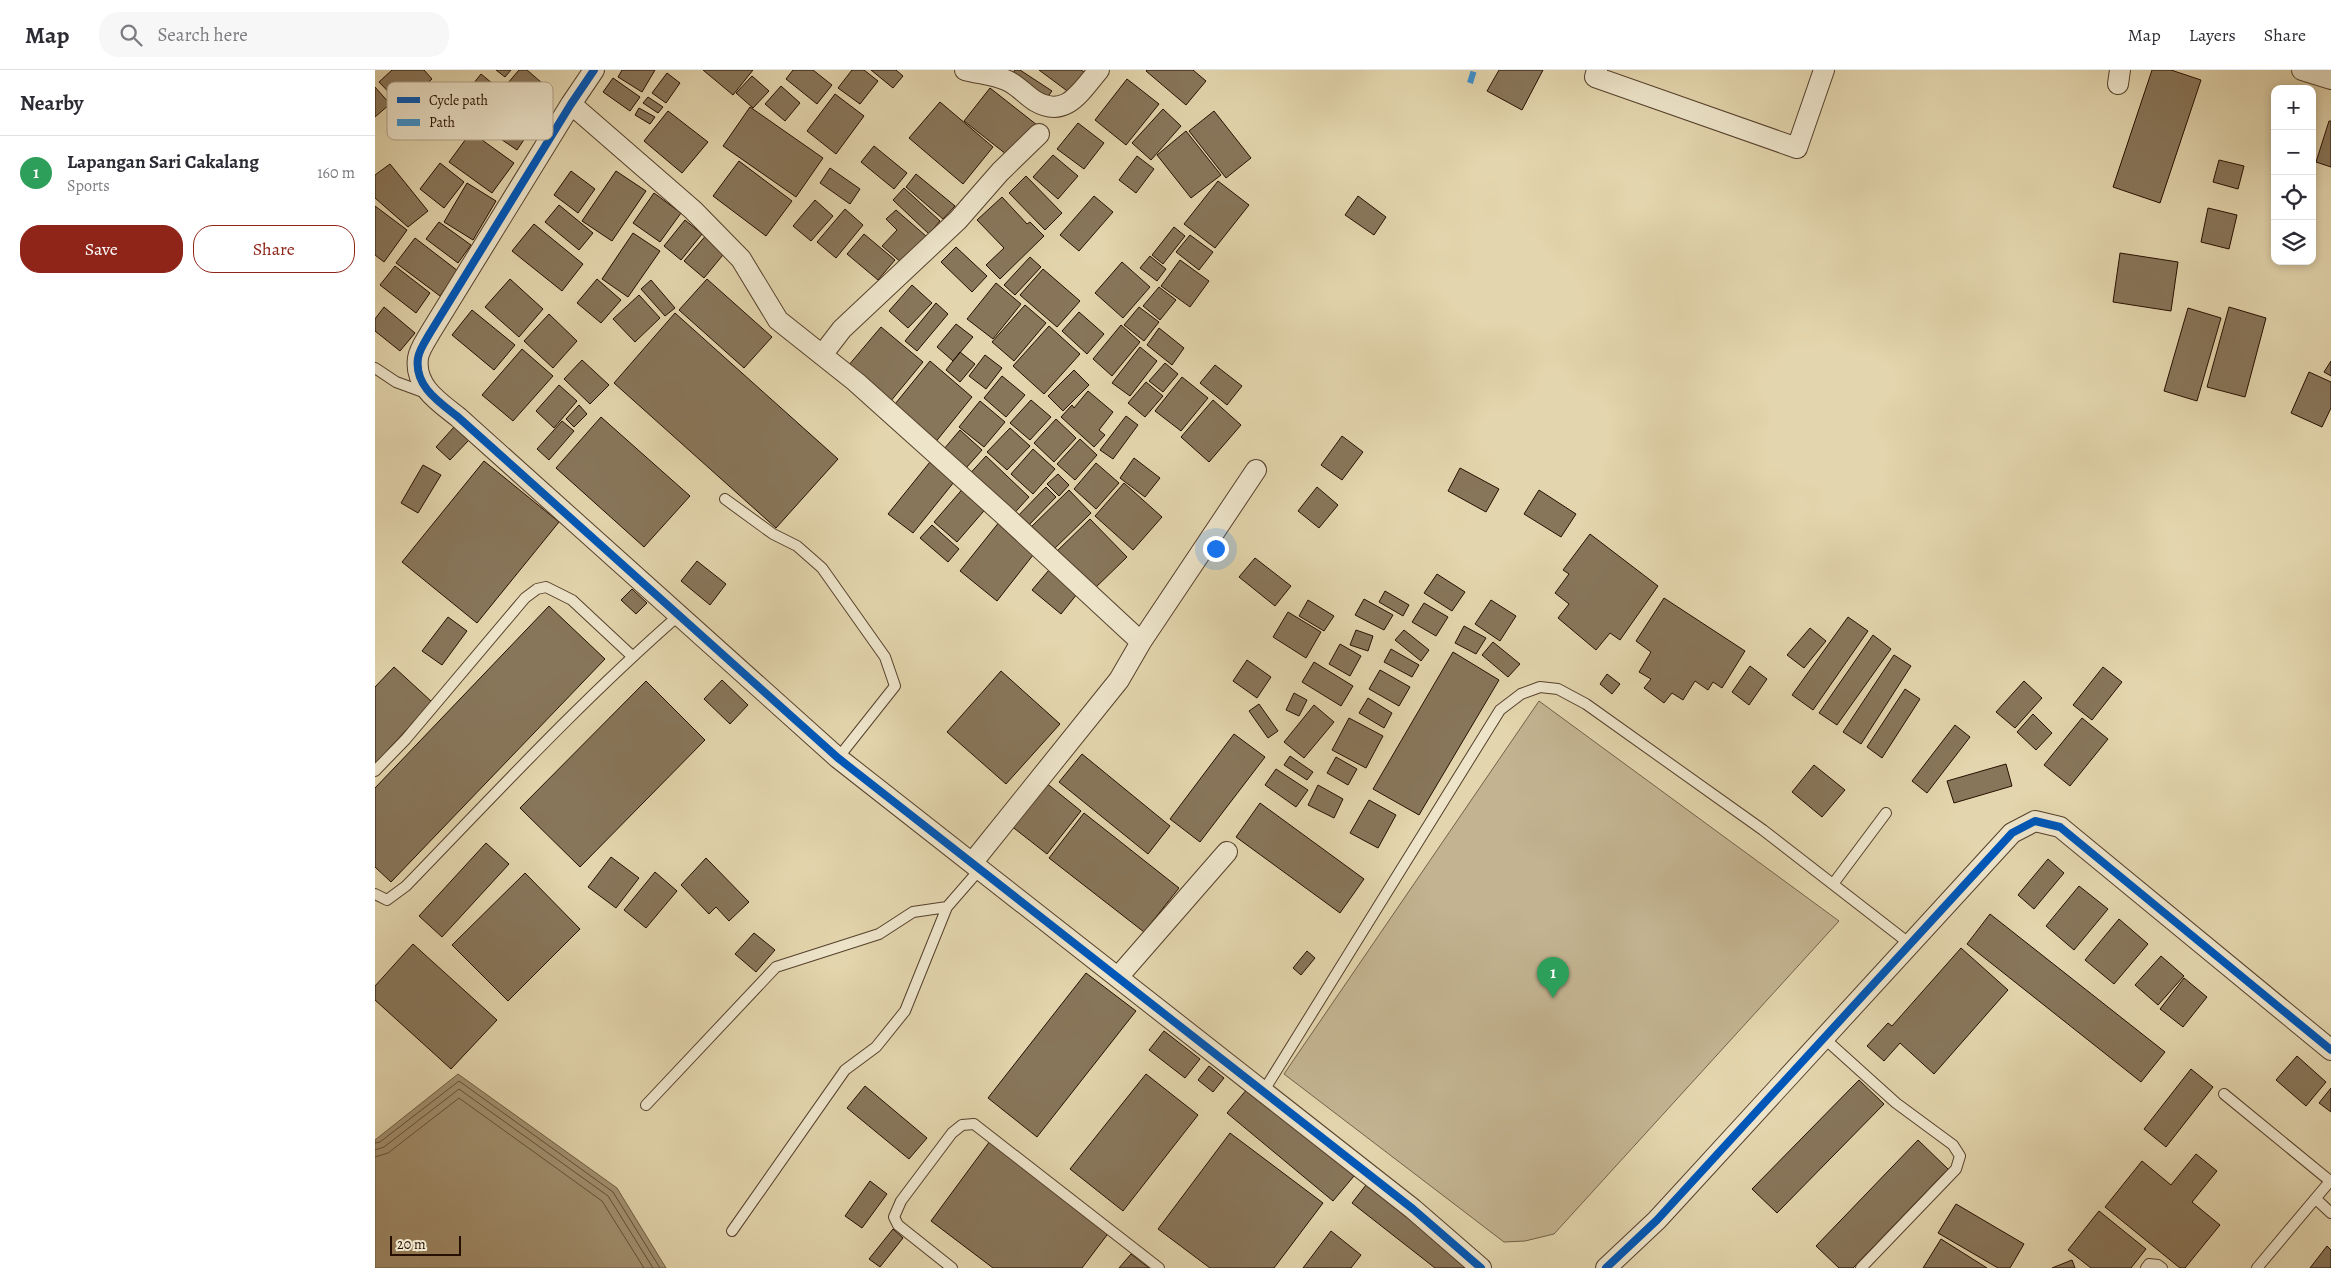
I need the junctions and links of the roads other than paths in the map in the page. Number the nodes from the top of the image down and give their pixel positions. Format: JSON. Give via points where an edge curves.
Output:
{"nodes":[{"id":1,"x":594,"y":70,"type":"edge"},
{"id":2,"x":965,"y":70,"type":"edge"},
{"id":3,"x":1099,"y":70,"type":"edge"},
{"id":4,"x":1597,"y":70,"type":"edge"},
{"id":5,"x":1824,"y":70,"type":"edge"},
{"id":6,"x":2302,"y":70,"type":"edge"},
{"id":7,"x":2331,"y":79,"type":"edge"},
{"id":8,"x":571,"y":104,"type":"junction"},
{"id":9,"x":553,"y":133,"type":"edge"},
{"id":10,"x":1039,"y":134,"type":"dead end"},
{"id":11,"x":549,"y":140,"type":"edge"},
{"id":12,"x":822,"y":355,"type":"junction"},
{"id":13,"x":375,"y":368,"type":"edge"},
{"id":14,"x":430,"y":394,"type":"junction"},
{"id":15,"x":1256,"y":470,"type":"dead end"},
{"id":16,"x":725,"y":499,"type":"dead end"},
{"id":17,"x":677,"y":616,"type":"junction"},
{"id":18,"x":1141,"y":642,"type":"junction"},
{"id":19,"x":632,"y":656,"type":"junction"},
{"id":20,"x":838,"y":758,"type":"junction"},
{"id":21,"x":375,"y":771,"type":"edge"},
{"id":22,"x":1886,"y":813,"type":"dead end"},
{"id":23,"x":1227,"y":852,"type":"dead end"},
{"id":24,"x":976,"y":866,"type":"junction"},
{"id":25,"x":1833,"y":884,"type":"junction"},
{"id":26,"x":375,"y":894,"type":"edge"},
{"id":27,"x":947,"y":907,"type":"junction"},
{"id":28,"x":1910,"y":944,"type":"junction"},
{"id":29,"x":1118,"y":977,"type":"junction"},
{"id":30,"x":1825,"y":1039,"type":"junction"},
{"id":31,"x":2331,"y":1050,"type":"edge"},
{"id":32,"x":1263,"y":1092,"type":"junction"},
{"id":33,"x":2224,"y":1094,"type":"dead end"},
{"id":34,"x":646,"y":1105,"type":"dead end"},
{"id":35,"x":2331,"y":1180,"type":"edge"},
{"id":36,"x":2316,"y":1199,"type":"junction"},
{"id":37,"x":2331,"y":1213,"type":"edge"},
{"id":38,"x":732,"y":1231,"type":"dead end"},
{"id":39,"x":952,"y":1268,"type":"edge"},
{"id":40,"x":1159,"y":1268,"type":"edge"},
{"id":41,"x":1481,"y":1268,"type":"edge"},
{"id":42,"x":1606,"y":1268,"type":"edge"},
{"id":43,"x":1861,"y":1268,"type":"edge"},
{"id":44,"x":2146,"y":1268,"type":"edge"},
{"id":45,"x":2162,"y":1268,"type":"edge"},
{"id":46,"x":2257,"y":1268,"type":"edge"}],
"edges":[{"from":1,"to":8,"type":"street"},
{"from":2,"to":3,"type":"street","via":[[1004,79],[1051,108],[1065,106]]},
{"from":4,"to":5,"type":"street","via":[[1595,77],[1797,148]]},
{"from":6,"to":7,"type":"street"},
{"from":8,"to":9,"type":"street"},
{"from":8,"to":12,"type":"street","via":[[693,210],[741,259],[778,320]]},
{"from":10,"to":12,"type":"street","via":[[958,220],[842,329]]},
{"from":11,"to":14,"type":"street","via":[[430,332],[418,357],[419,376]]},
{"from":12,"to":18,"type":"street","via":[[1003,514]]},
{"from":13,"to":14,"type":"lane","via":[[396,382]]},
{"from":14,"to":17,"type":"street"},
{"from":15,"to":18,"type":"street"},
{"from":16,"to":20,"type":"lane","via":[[773,534],[797,546],[821,568],[885,657],[895,686]]},
{"from":17,"to":19,"type":"lane"},
{"from":17,"to":20,"type":"street"},
{"from":18,"to":24,"type":"street","via":[[1119,680]]},
{"from":19,"to":21,"type":"lane","via":[[572,600],[545,587],[537,589],[525,598]]},
{"from":19,"to":26,"type":"lane","via":[[406,886],[387,900]]},
{"from":20,"to":24,"type":"street"},
{"from":22,"to":25,"type":"lane"},
{"from":23,"to":29,"type":"street"},
{"from":24,"to":27,"type":"lane"},
{"from":24,"to":29,"type":"street"},
{"from":25,"to":28,"type":"lane"},
{"from":25,"to":32,"type":"lane","via":[[1586,704],[1558,689],[1540,687],[1521,694],[1501,710]]},
{"from":27,"to":34,"type":"lane","via":[[913,912],[879,934],[776,967]]},
{"from":27,"to":38,"type":"lane","via":[[905,1011],[876,1047],[845,1070]]},
{"from":28,"to":30,"type":"street"},
{"from":28,"to":31,"type":"street","via":[[2012,833],[2035,821],[2060,827]]},
{"from":29,"to":32,"type":"street"},
{"from":30,"to":42,"type":"street","via":[[1657,1220]]},
{"from":30,"to":43,"type":"lane","via":[[1896,1103],[1953,1145],[1960,1156],[1956,1170]]},
{"from":32,"to":41,"type":"street","via":[[1413,1209]]},
{"from":33,"to":35,"type":"lane"},
{"from":35,"to":36,"type":"lane"},
{"from":36,"to":37,"type":"lane"},
{"from":36,"to":46,"type":"lane"},
{"from":39,"to":40,"type":"lane","via":[[898,1226],[894,1217],[901,1201],[952,1133],[962,1125],[974,1124]]},
{"from":44,"to":45,"type":"lane","via":[[2149,1264],[2158,1264]]}]}
